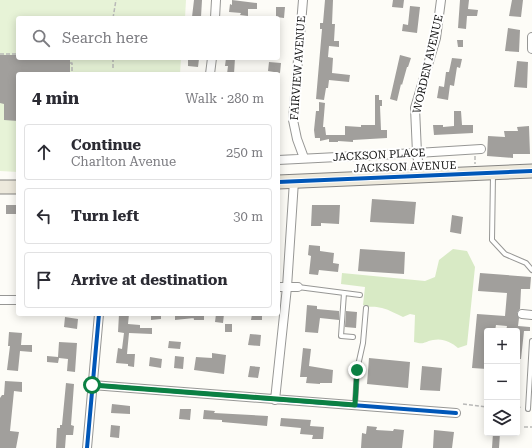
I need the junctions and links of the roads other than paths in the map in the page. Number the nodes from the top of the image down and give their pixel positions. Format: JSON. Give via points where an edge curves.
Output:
{"nodes":[{"id":1,"x":216,"y":0,"type":"edge"},
{"id":2,"x":303,"y":0,"type":"edge"},
{"id":3,"x":441,"y":0,"type":"edge"},
{"id":4,"x":215,"y":16,"type":"edge"},
{"id":5,"x":532,"y":37,"type":"edge"},
{"id":6,"x":532,"y":49,"type":"edge"},
{"id":7,"x":212,"y":60,"type":"edge"},
{"id":8,"x":210,"y":72,"type":"edge"},
{"id":9,"x":478,"y":152,"type":"road end"},
{"id":10,"x":417,"y":153,"type":"junction"},
{"id":11,"x":304,"y":158,"type":"junction"},
{"id":12,"x":280,"y":160,"type":"edge"},
{"id":13,"x":532,"y":171,"type":"edge"},
{"id":14,"x":493,"y":173,"type":"junction"},
{"id":15,"x":420,"y":176,"type":"junction"},
{"id":16,"x":294,"y":181,"type":"junction"},
{"id":17,"x":280,"y":182,"type":"edge"},
{"id":18,"x":0,"y":187,"type":"edge"},
{"id":19,"x":16,"y":187,"type":"edge"},
{"id":20,"x":532,"y":270,"type":"edge"},
{"id":21,"x":280,"y":287,"type":"edge"},
{"id":22,"x":287,"y":287,"type":"junction"},
{"id":23,"x":298,"y":288,"type":"joint"},
{"id":24,"x":344,"y":293,"type":"junction"},
{"id":25,"x":360,"y":295,"type":"dead end"},
{"id":26,"x":0,"y":300,"type":"edge"},
{"id":27,"x":16,"y":300,"type":"edge"},
{"id":28,"x":366,"y":308,"type":"dead end"},
{"id":29,"x":522,"y":314,"type":"dead end"},
{"id":30,"x":532,"y":314,"type":"edge"},
{"id":31,"x":99,"y":316,"type":"edge"},
{"id":32,"x":353,"y":337,"type":"dead end"},
{"id":33,"x":532,"y":341,"type":"edge"},
{"id":34,"x":92,"y":385,"type":"junction"},
{"id":35,"x":275,"y":400,"type":"junction"},
{"id":36,"x":355,"y":405,"type":"junction"},
{"id":37,"x":528,"y":409,"type":"dead end"},
{"id":38,"x":456,"y":413,"type":"dead end"},
{"id":39,"x":87,"y":448,"type":"edge"}],
"edges":[{"from":1,"to":4,"type":"street"},
{"from":2,"to":11,"type":"street","name":"FAIRVIEW AVENUE","via":[[293,120]]},
{"from":3,"to":10,"type":"street","name":"WORDEN AVENUE","via":[[436,38],[415,108]]},
{"from":5,"to":6,"type":"street"},
{"from":7,"to":8,"type":"street"},
{"from":9,"to":10,"type":"street","name":"JACKSON PLACE"},
{"from":10,"to":11,"type":"street","name":"JACKSON PLACE"},
{"from":10,"to":15,"type":"street","name":"WORDEN AVENUE"},
{"from":11,"to":12,"type":"street","name":"JACKSON PLACE"},
{"from":13,"to":14,"type":"main road","name":"JACKSON AVENUE"},
{"from":14,"to":15,"type":"main road","name":"JACKSON AVENUE"},
{"from":14,"to":20,"type":"lane","via":[[492,240],[505,254],[526,263]]},
{"from":15,"to":16,"type":"main road","name":"JACKSON AVENUE"},
{"from":16,"to":17,"type":"main road","name":"JACKSON AVENUE"},
{"from":16,"to":22,"type":"street"},
{"from":18,"to":19,"type":"main road"},
{"from":21,"to":22,"type":"street"},
{"from":22,"to":23,"type":"street"},
{"from":22,"to":35,"type":"street"},
{"from":23,"to":24,"type":"lane"},
{"from":24,"to":25,"type":"lane"},
{"from":24,"to":32,"type":"lane","via":[[342,336]]},
{"from":26,"to":27,"type":"street"},
{"from":28,"to":36,"type":"lane"},
{"from":29,"to":30,"type":"street"},
{"from":31,"to":34,"type":"street"},
{"from":33,"to":37,"type":"lane"},
{"from":34,"to":35,"type":"street"},
{"from":34,"to":39,"type":"street"},
{"from":35,"to":36,"type":"street"},
{"from":36,"to":38,"type":"street"}]}
